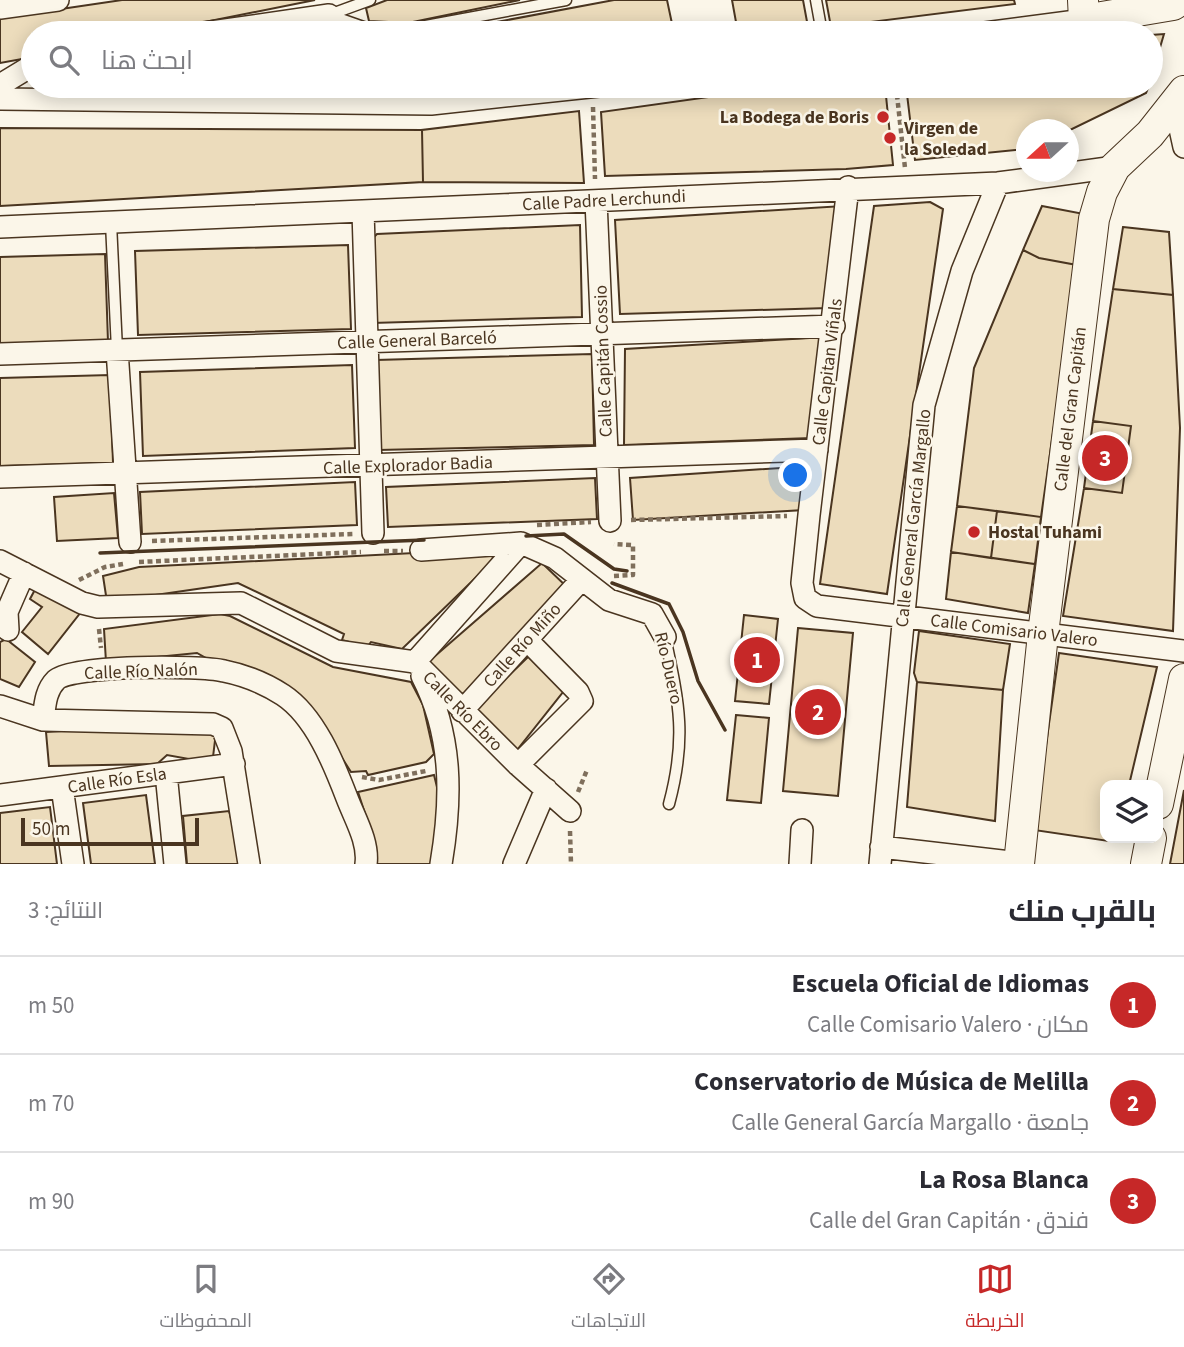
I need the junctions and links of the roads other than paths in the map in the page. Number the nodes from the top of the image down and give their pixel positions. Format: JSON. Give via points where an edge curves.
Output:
{"nodes":[{"id":1,"x":58,"y":0,"type":"edge"},
{"id":2,"x":370,"y":0,"type":"edge"},
{"id":3,"x":565,"y":0,"type":"edge"},
{"id":4,"x":816,"y":0,"type":"edge"},
{"id":5,"x":1179,"y":5,"type":"edge"},
{"id":6,"x":0,"y":8,"type":"edge"},
{"id":7,"x":1084,"y":10,"type":"edge"},
{"id":8,"x":329,"y":15,"type":"junction"},
{"id":9,"x":287,"y":21,"type":"edge"},
{"id":10,"x":346,"y":21,"type":"edge"},
{"id":11,"x":452,"y":21,"type":"edge"},
{"id":12,"x":820,"y":21,"type":"edge"},
{"id":13,"x":1037,"y":21,"type":"edge"},
{"id":14,"x":21,"y":72,"type":"edge"},
{"id":15,"x":0,"y":85,"type":"edge"},
{"id":16,"x":487,"y":98,"type":"edge"},
{"id":17,"x":0,"y":99,"type":"edge"},
{"id":18,"x":1180,"y":100,"type":"edge"},
{"id":19,"x":1184,"y":147,"type":"edge"},
{"id":20,"x":1115,"y":167,"type":"junction"},
{"id":21,"x":999,"y":183,"type":"junction"},
{"id":22,"x":848,"y":187,"type":"junction"},
{"id":23,"x":596,"y":201,"type":"junction"},
{"id":24,"x":363,"y":211,"type":"junction"},
{"id":25,"x":111,"y":223,"type":"junction"},
{"id":26,"x":0,"y":227,"type":"edge"},
{"id":27,"x":834,"y":326,"type":"junction"},
{"id":28,"x":601,"y":333,"type":"junction"},
{"id":29,"x":367,"y":341,"type":"junction"},
{"id":30,"x":117,"y":350,"type":"junction"},
{"id":31,"x":0,"y":354,"type":"edge"},
{"id":32,"x":817,"y":450,"type":"junction"},
{"id":33,"x":607,"y":458,"type":"junction"},
{"id":34,"x":371,"y":467,"type":"junction"},
{"id":35,"x":124,"y":474,"type":"junction"},
{"id":36,"x":0,"y":477,"type":"edge"},
{"id":37,"x":610,"y":521,"type":"road end"},
{"id":38,"x":130,"y":542,"type":"dead end"},
{"id":39,"x":521,"y":543,"type":"junction"},
{"id":40,"x":373,"y":546,"type":"road end"},
{"id":41,"x":421,"y":550,"type":"road end"},
{"id":42,"x":0,"y":561,"type":"edge"},
{"id":43,"x":24,"y":573,"type":"junction"},
{"id":44,"x":582,"y":579,"type":"junction"},
{"id":45,"x":805,"y":598,"type":"joint"},
{"id":46,"x":903,"y":616,"type":"junction"},
{"id":47,"x":8,"y":630,"type":"dead end"},
{"id":48,"x":1043,"y":634,"type":"junction"},
{"id":49,"x":665,"y":637,"type":"joint"},
{"id":50,"x":527,"y":640,"type":"junction"},
{"id":51,"x":1184,"y":651,"type":"edge"},
{"id":52,"x":415,"y":662,"type":"junction"},
{"id":53,"x":1184,"y":680,"type":"edge"},
{"id":54,"x":0,"y":706,"type":"edge"},
{"id":55,"x":462,"y":711,"type":"junction"},
{"id":56,"x":43,"y":720,"type":"junction"},
{"id":57,"x":234,"y":764,"type":"junction"},
{"id":58,"x":518,"y":765,"type":"junction"},
{"id":59,"x":166,"y":773,"type":"junction"},
{"id":60,"x":1163,"y":780,"type":"edge"},
{"id":61,"x":62,"y":787,"type":"junction"},
{"id":62,"x":546,"y":789,"type":"junction"},
{"id":63,"x":0,"y":795,"type":"edge"},
{"id":64,"x":668,"y":804,"type":"dead end"},
{"id":65,"x":570,"y":811,"type":"dead end"},
{"id":66,"x":802,"y":830,"type":"dead end"},
{"id":67,"x":1150,"y":843,"type":"edge"},
{"id":68,"x":881,"y":855,"type":"edge"},
{"id":69,"x":1019,"y":863,"type":"edge"},
{"id":70,"x":73,"y":864,"type":"edge"},
{"id":71,"x":175,"y":864,"type":"edge"},
{"id":72,"x":249,"y":864,"type":"edge"},
{"id":73,"x":366,"y":864,"type":"edge"},
{"id":74,"x":441,"y":864,"type":"edge"},
{"id":75,"x":514,"y":864,"type":"edge"},
{"id":76,"x":800,"y":864,"type":"edge"},
{"id":77,"x":1146,"y":864,"type":"edge"}],
"edges":[{"from":1,"to":6,"type":"street"},
{"from":2,"to":8,"type":"lane"},
{"from":3,"to":11,"type":"lane"},
{"from":4,"to":12,"type":"lane"},
{"from":5,"to":7,"type":"main road"},
{"from":7,"to":13,"type":"street"},
{"from":8,"to":9,"type":"street"},
{"from":8,"to":10,"type":"lane"},
{"from":14,"to":15,"type":"street"},
{"from":16,"to":17,"type":"street","via":[[431,104]]},
{"from":18,"to":19,"type":"street"},
{"from":18,"to":20,"type":"main road"},
{"from":20,"to":21,"type":"street","name":"Calle Padre Lerchundi"},
{"from":20,"to":48,"type":"main road","name":"Calle del Gran Capitán","via":[[1102,192],[1088,256]]},
{"from":21,"to":22,"type":"street","name":"Calle Padre Lerchundi"},
{"from":21,"to":46,"type":"street","name":"Calle General García Margallo","via":[[962,271],[924,405]]},
{"from":22,"to":23,"type":"street","name":"Calle Padre Lerchundi"},
{"from":22,"to":27,"type":"street","name":"Calle Capitan Viñals"},
{"from":23,"to":24,"type":"street","name":"Calle Padre Lerchundi"},
{"from":23,"to":28,"type":"street","name":"Calle Capitán Cossio"},
{"from":24,"to":25,"type":"street","name":"Calle Padre Lerchundi"},
{"from":24,"to":29,"type":"street"},
{"from":25,"to":26,"type":"street","name":"Calle Padre Lerchundi"},
{"from":25,"to":30,"type":"lane"},
{"from":27,"to":28,"type":"street","name":"Calle General Barceló"},
{"from":27,"to":32,"type":"street","name":"Calle Capitan Viñals"},
{"from":28,"to":29,"type":"street","name":"Calle General Barceló"},
{"from":28,"to":33,"type":"street","name":"Calle Capitán Cossio"},
{"from":29,"to":30,"type":"street","name":"Calle General Barceló"},
{"from":29,"to":34,"type":"street"},
{"from":30,"to":31,"type":"street","name":"Calle General Barceló"},
{"from":30,"to":35,"type":"street"},
{"from":32,"to":33,"type":"street","name":"Calle Explorador Badia"},
{"from":32,"to":45,"type":"street","name":"Calle Capitan Viñals","via":[[802,583]]},
{"from":33,"to":34,"type":"street","name":"Calle Explorador Badia"},
{"from":33,"to":37,"type":"street","name":"Calle Capitán Cossio"},
{"from":34,"to":35,"type":"street","name":"Calle Explorador Badia"},
{"from":34,"to":40,"type":"street"},
{"from":35,"to":36,"type":"street","name":"Calle Explorador Badia"},
{"from":35,"to":38,"type":"street"},
{"from":39,"to":41,"type":"street"},
{"from":39,"to":44,"type":"street","name":"Río Duero","via":[[555,558]]},
{"from":39,"to":52,"type":"street"},
{"from":42,"to":43,"type":"street"},
{"from":43,"to":47,"type":"street","via":[[7,612]]},
{"from":43,"to":52,"type":"street","name":"Calle Río Ebro","via":[[97,607],[241,603],[336,651]]},
{"from":44,"to":49,"type":"street","name":"Río Duero","via":[[609,600],[652,614]]},
{"from":44,"to":50,"type":"street","name":"Calle Río Miño"},
{"from":45,"to":46,"type":"street","name":"Calle Comisario Valero","via":[[817,606]]},
{"from":46,"to":48,"type":"street","name":"Calle Comisario Valero"},
{"from":46,"to":68,"type":"street","name":"Calle General García Margallo"},
{"from":48,"to":51,"type":"street","name":"Calle Comisario Valero"},
{"from":48,"to":69,"type":"main road","name":"Calle del Gran Capitán"},
{"from":49,"to":64,"type":"lane","name":"Río Duero","via":[[682,722]]},
{"from":50,"to":55,"type":"street","name":"Calle Río Miño"},
{"from":50,"to":58,"type":"street","via":[[582,701]]},
{"from":52,"to":55,"type":"street","name":"Calle Río Ebro"},
{"from":52,"to":74,"type":"street","via":[[438,712],[449,766],[449,811]]},
{"from":53,"to":60,"type":"main road"},
{"from":54,"to":56,"type":"street"},
{"from":55,"to":58,"type":"street","name":"Calle Río Ebro"},
{"from":56,"to":57,"type":"street","via":[[213,724],[228,737]]},
{"from":56,"to":73,"type":"street","name":"Calle Río Nalón","via":[[48,691],[57,678],[103,670],[209,668],[241,676],[285,696],[305,717],[341,782],[365,843]]},
{"from":57,"to":59,"type":"street","name":"Calle Río Esla"},
{"from":57,"to":72,"type":"street"},
{"from":58,"to":62,"type":"street","name":"Calle Río Ebro"},
{"from":59,"to":61,"type":"street","name":"Calle Río Esla"},
{"from":59,"to":71,"type":"street"},
{"from":61,"to":63,"type":"street","name":"Calle Río Esla"},
{"from":61,"to":70,"type":"street"},
{"from":62,"to":65,"type":"street","name":"Calle Río Ebro"},
{"from":62,"to":75,"type":"street"},
{"from":66,"to":76,"type":"street"},
{"from":67,"to":77,"type":"main road"},
{"from":68,"to":69,"type":"street"}]}
